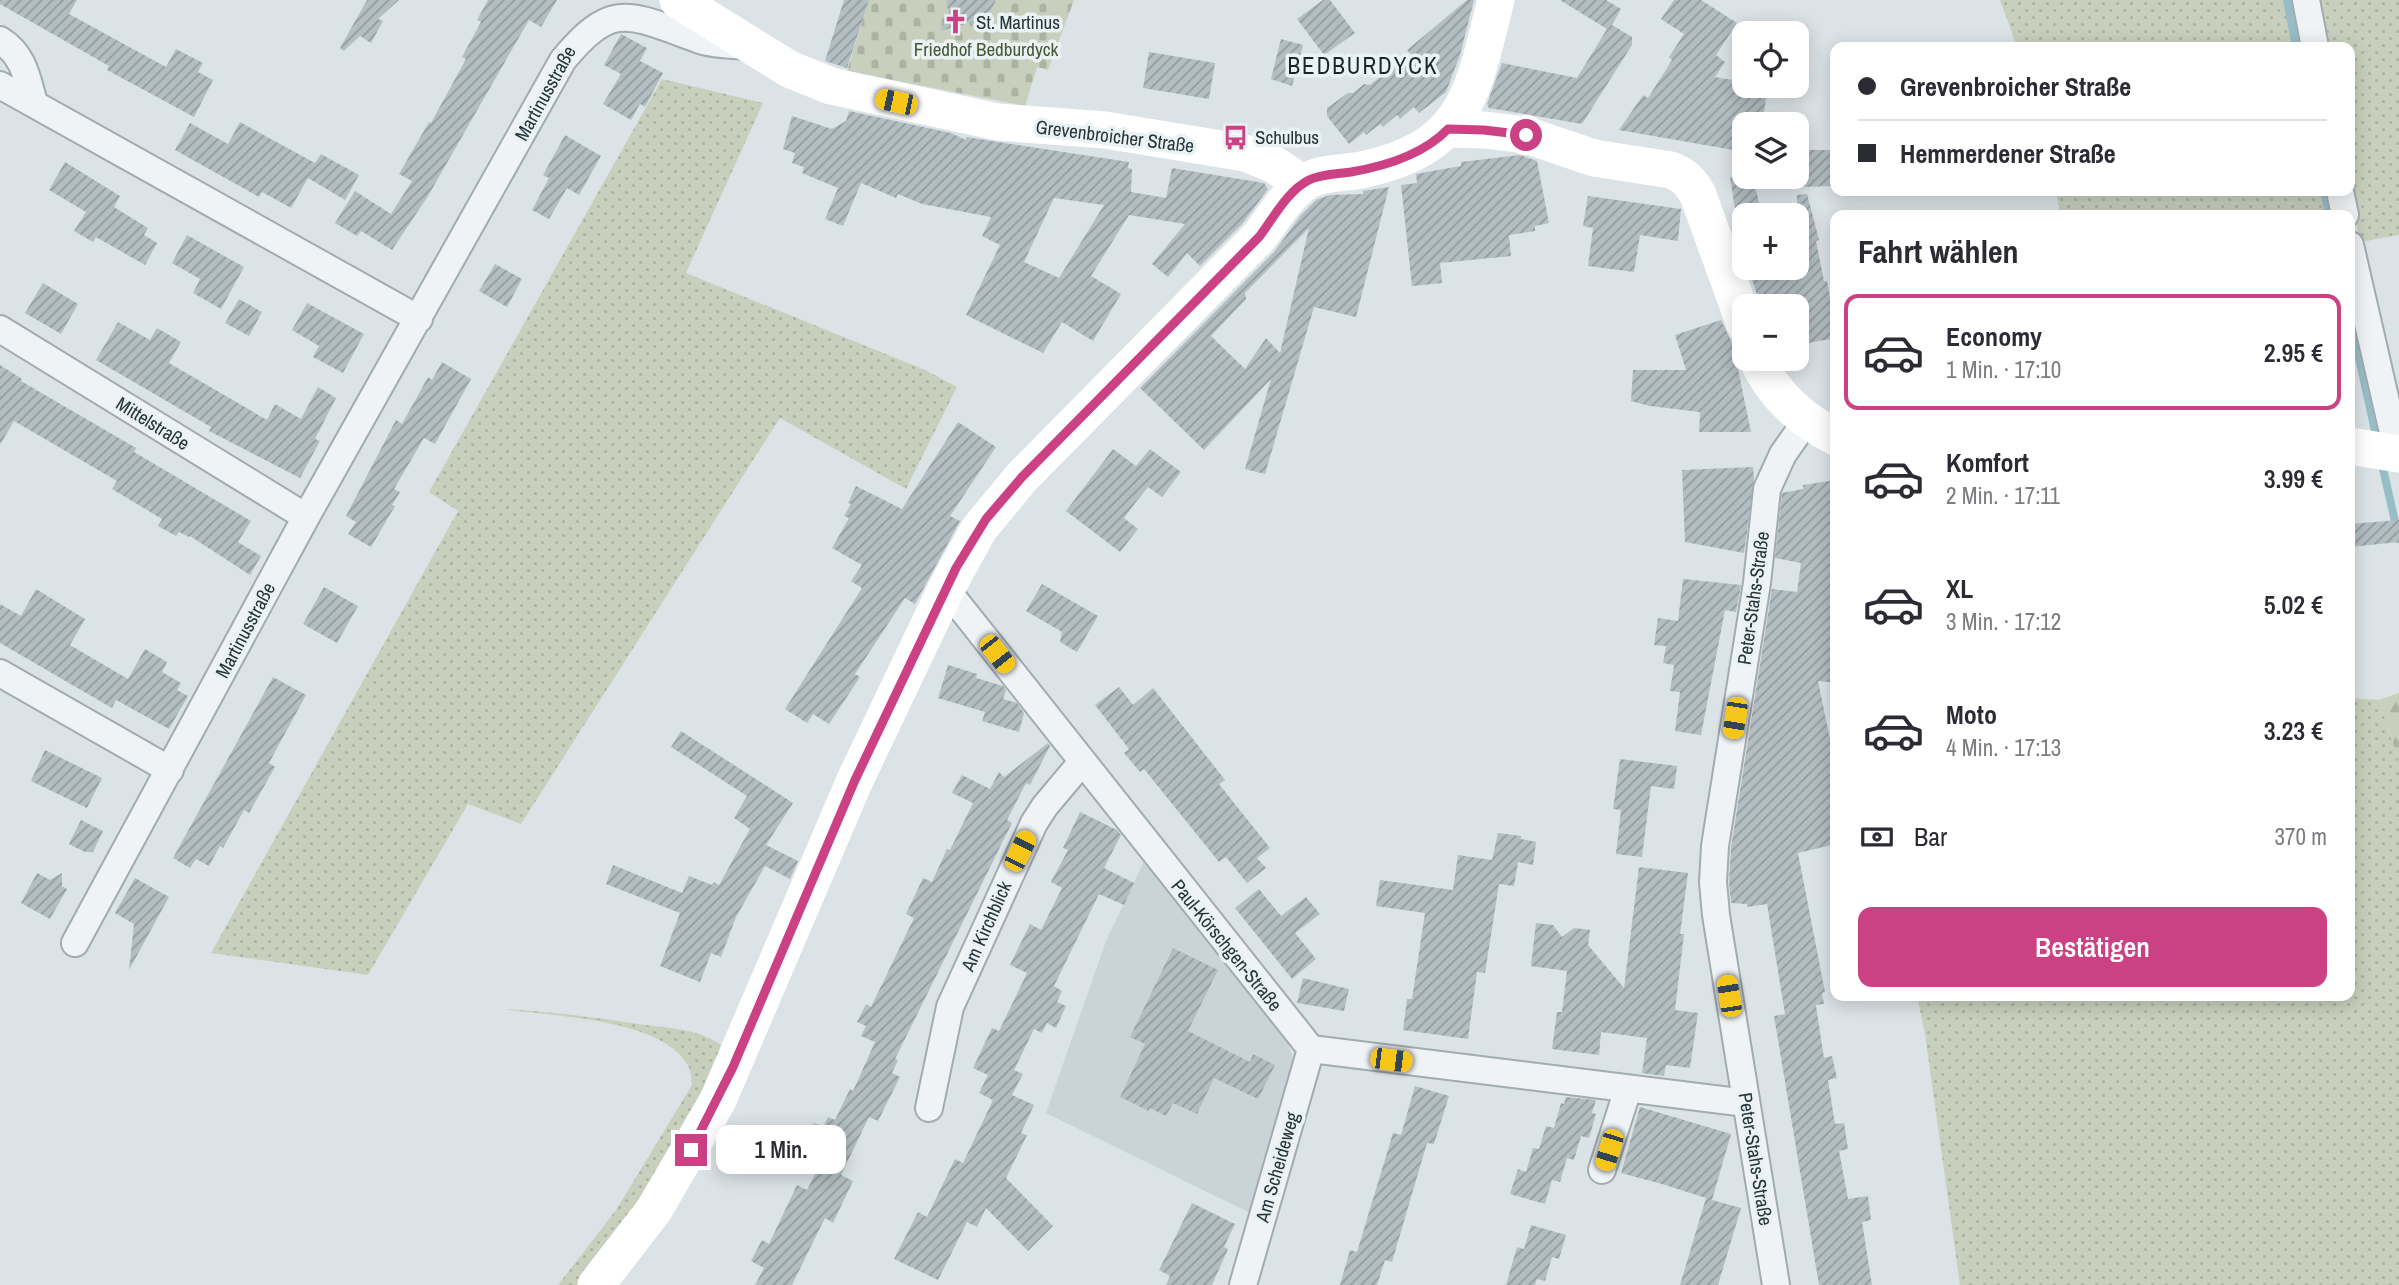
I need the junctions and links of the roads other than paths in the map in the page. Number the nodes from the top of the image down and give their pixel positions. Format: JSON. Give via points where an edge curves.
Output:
{"nodes":[{"id":1,"x":678,"y":0,"type":"edge"},
{"id":2,"x":1496,"y":0,"type":"edge"},
{"id":3,"x":2306,"y":0,"type":"edge"},
{"id":4,"x":0,"y":40,"type":"edge"},
{"id":5,"x":2314,"y":42,"type":"edge"},
{"id":6,"x":751,"y":46,"type":"junction"},
{"id":7,"x":0,"y":85,"type":"edge"},
{"id":8,"x":34,"y":103,"type":"junction"},
{"id":9,"x":1448,"y":129,"type":"junction"},
{"id":10,"x":1303,"y":184,"type":"junction"},
{"id":11,"x":2355,"y":277,"type":"edge"},
{"id":12,"x":1734,"y":294,"type":"edge"},
{"id":13,"x":419,"y":319,"type":"junction"},
{"id":14,"x":0,"y":329,"type":"edge"},
{"id":15,"x":1765,"y":371,"type":"edge"},
{"id":16,"x":1821,"y":428,"type":"edge"},
{"id":17,"x":2382,"y":451,"type":"edge"},
{"id":18,"x":306,"y":517,"type":"junction"},
{"id":19,"x":946,"y":589,"type":"junction"},
{"id":20,"x":0,"y":673,"type":"edge"},
{"id":21,"x":1082,"y":762,"type":"junction"},
{"id":22,"x":170,"y":770,"type":"junction"},
{"id":23,"x":75,"y":943,"type":"dead end"},
{"id":24,"x":1311,"y":1049,"type":"junction"},
{"id":25,"x":1628,"y":1089,"type":"junction"},
{"id":26,"x":1746,"y":1103,"type":"junction"},
{"id":27,"x":929,"y":1108,"type":"dead end"},
{"id":28,"x":1602,"y":1170,"type":"dead end"},
{"id":29,"x":596,"y":1285,"type":"edge"},
{"id":30,"x":1243,"y":1285,"type":"edge"},
{"id":31,"x":1776,"y":1285,"type":"edge"}],
"edges":[{"from":1,"to":6,"type":"main road","name":"Grevenbroicher Straße"},
{"from":2,"to":9,"type":"main road","via":[[1473,86]]},
{"from":3,"to":5,"type":"street"},
{"from":4,"to":8,"type":"street","via":[[20,58]]},
{"from":6,"to":10,"type":"main road","name":"Grevenbroicher Straße","via":[[800,75],[850,91],[998,122],[1071,126],[1245,153]]},
{"from":6,"to":13,"type":"street","name":"Martinusstraße","via":[[702,40],[626,7],[597,14],[572,44]]},
{"from":7,"to":8,"type":"street"},
{"from":8,"to":13,"type":"street"},
{"from":9,"to":10,"type":"main road","via":[[1411,155]]},
{"from":9,"to":12,"type":"main road","via":[[1526,135],[1594,158],[1671,170],[1682,176],[1698,195]]},
{"from":10,"to":19,"type":"main road","via":[[1259,237],[1007,493],[972,539]]},
{"from":11,"to":17,"type":"street"},
{"from":13,"to":18,"type":"street","name":"Martinusstraße"},
{"from":14,"to":18,"type":"street","name":"Mittelstraße"},
{"from":15,"to":16,"type":"main road","via":[[1775,389]]},
{"from":16,"to":26,"type":"street","name":"Peter-Stahs-Straße","via":[[1783,454],[1767,489],[1758,583],[1713,865],[1714,899]]},
{"from":18,"to":22,"type":"street","name":"Martinusstraße"},
{"from":19,"to":21,"type":"street","name":"Paul-Körschgen-Straße"},
{"from":19,"to":29,"type":"main road","via":[[855,780],[718,1100],[654,1210]]},
{"from":20,"to":22,"type":"street"},
{"from":21,"to":24,"type":"street","name":"Paul-Körschgen-Straße"},
{"from":21,"to":27,"type":"street","name":"Am Kirchblick","via":[[1034,823],[950,1007]]},
{"from":22,"to":23,"type":"street","name":"Martinusstraße"},
{"from":24,"to":25,"type":"street"},
{"from":24,"to":30,"type":"street","name":"Am Scheideweg"},
{"from":25,"to":26,"type":"street"},
{"from":25,"to":28,"type":"street"},
{"from":26,"to":31,"type":"street","name":"Peter-Stahs-Straße"}]}
